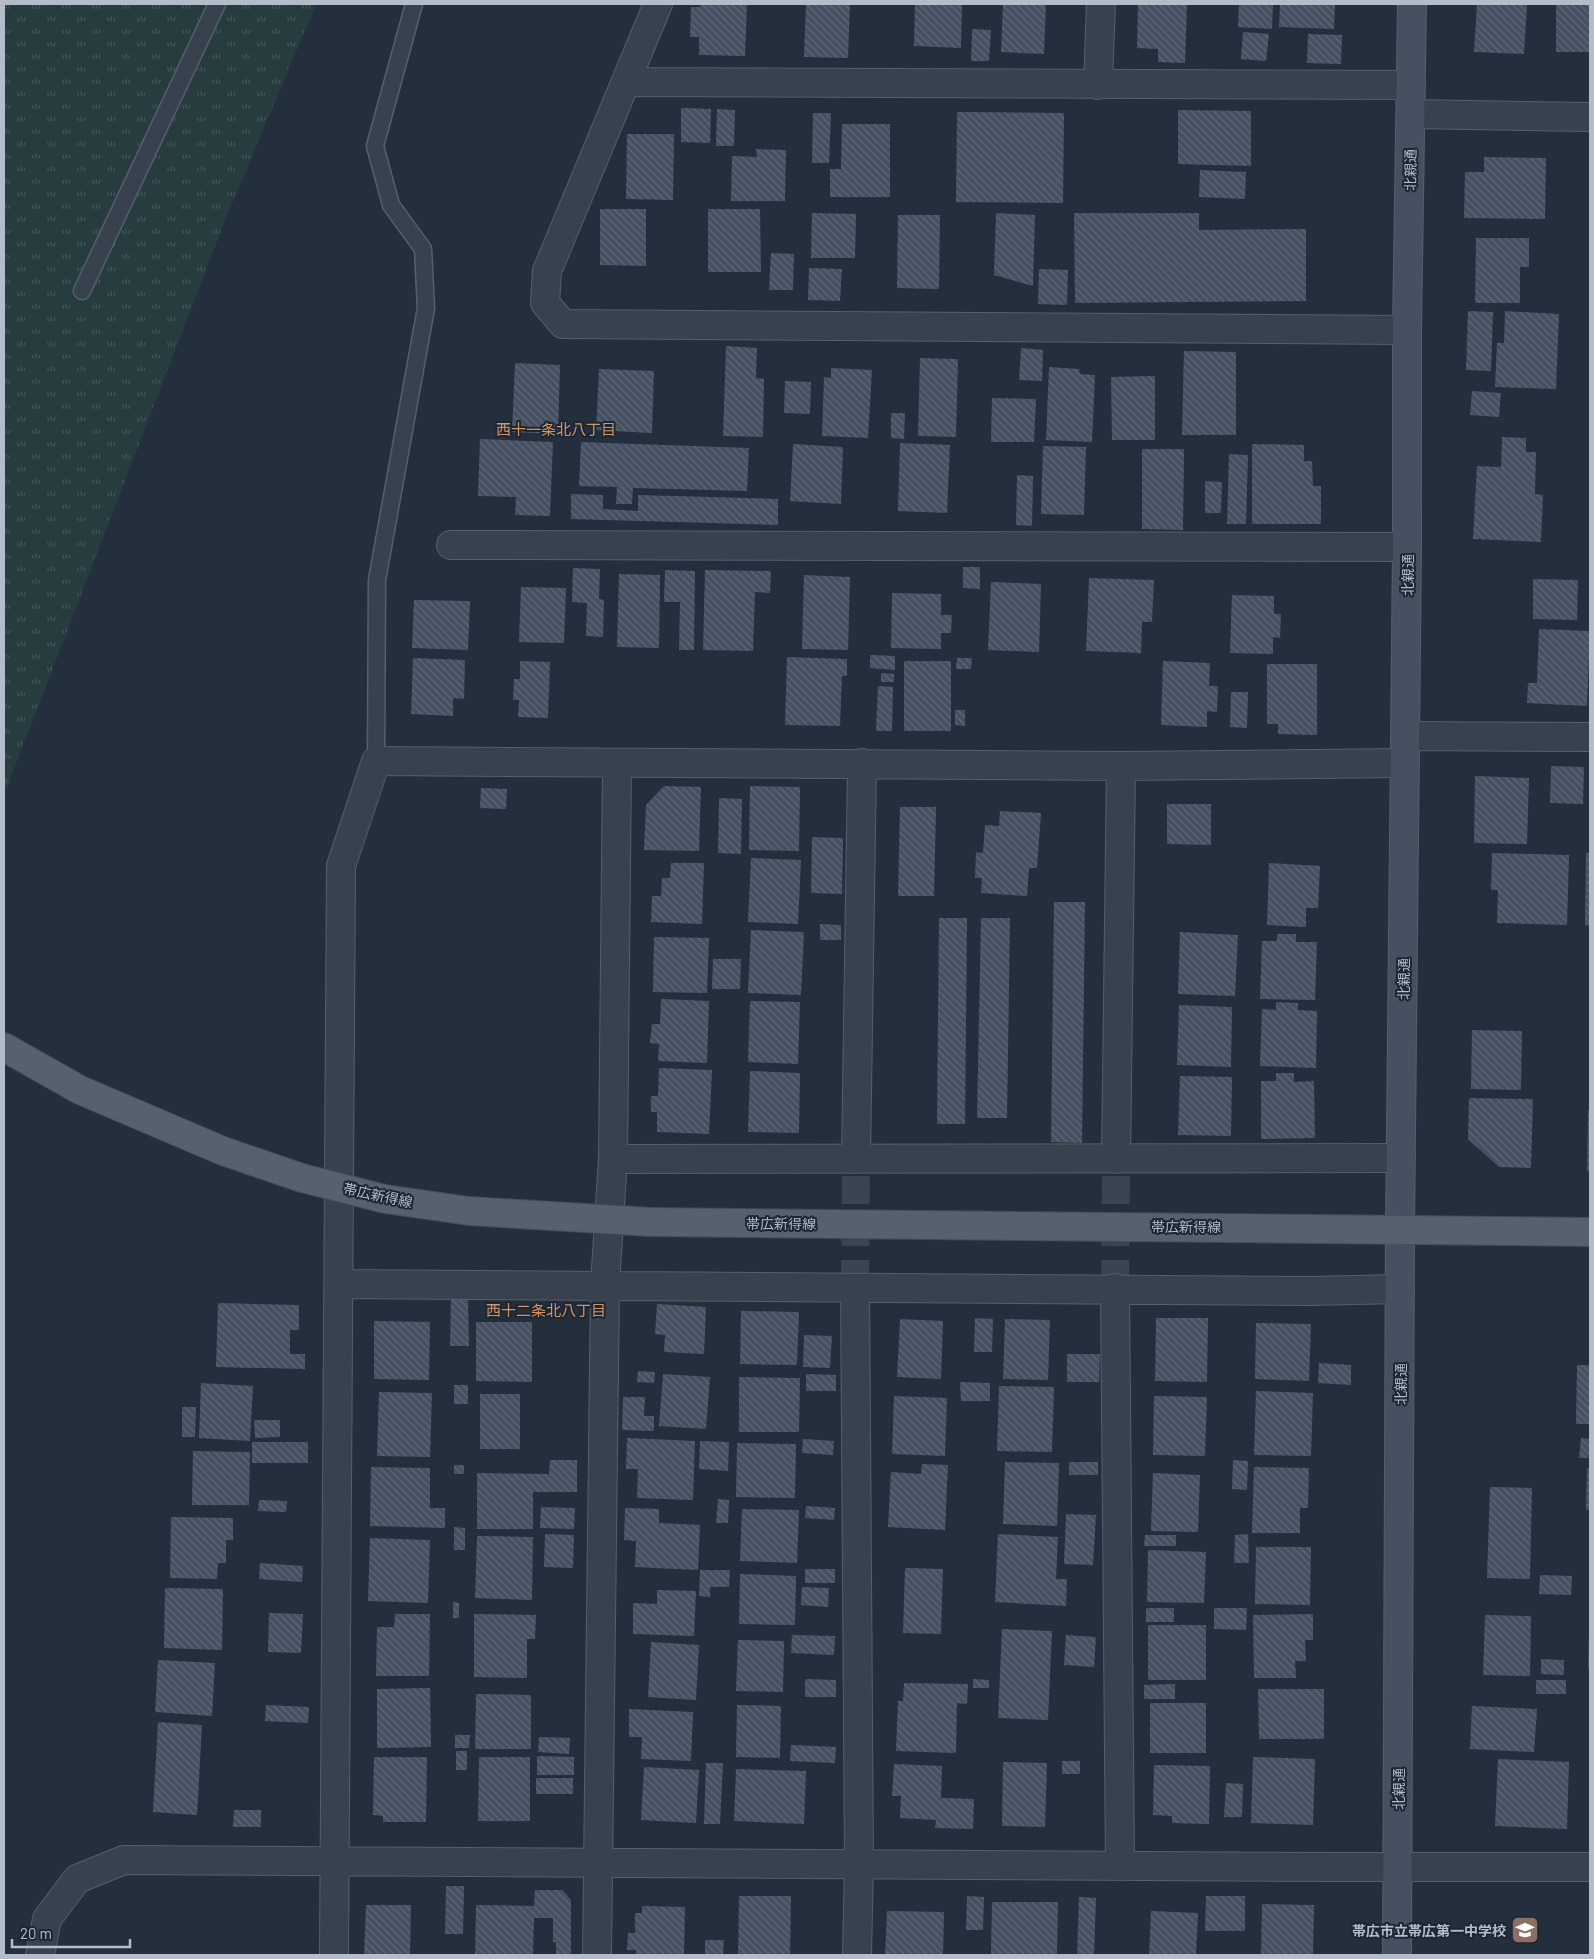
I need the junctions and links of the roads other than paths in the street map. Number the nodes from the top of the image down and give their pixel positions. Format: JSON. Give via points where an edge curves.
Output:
{"nodes":[{"id":1,"x":217,"y":4,"type":"edge"},
{"id":2,"x":414,"y":4,"type":"edge"},
{"id":3,"x":658,"y":4,"type":"edge"},
{"id":4,"x":1101,"y":4,"type":"edge"},
{"id":5,"x":1412,"y":4,"type":"edge"},
{"id":6,"x":626,"y":82,"type":"junction"},
{"id":7,"x":1098,"y":85,"type":"junction"},
{"id":8,"x":1411,"y":85,"type":"junction"},
{"id":9,"x":1411,"y":114,"type":"junction"},
{"id":10,"x":1590,"y":117,"type":"edge"},
{"id":11,"x":82,"y":291,"type":"dead end"},
{"id":12,"x":1407,"y":330,"type":"junction"},
{"id":13,"x":451,"y":546,"type":"dead end"},
{"id":14,"x":1407,"y":547,"type":"junction"},
{"id":15,"x":1406,"y":736,"type":"junction"},
{"id":16,"x":1590,"y":737,"type":"edge"},
{"id":17,"x":376,"y":761,"type":"junction"},
{"id":18,"x":862,"y":763,"type":"junction"},
{"id":19,"x":1405,"y":763,"type":"junction"},
{"id":20,"x":617,"y":764,"type":"junction"},
{"id":21,"x":1121,"y":766,"type":"junction"},
{"id":22,"x":4,"y":1047,"type":"edge"},
{"id":23,"x":1401,"y":1158,"type":"junction"},
{"id":24,"x":613,"y":1159,"type":"junction"},
{"id":25,"x":856,"y":1159,"type":"junction"},
{"id":26,"x":1116,"y":1159,"type":"junction"},
{"id":27,"x":1400,"y":1229,"type":"junction"},
{"id":28,"x":1590,"y":1232,"type":"edge"},
{"id":29,"x":340,"y":1284,"type":"junction"},
{"id":30,"x":605,"y":1285,"type":"junction"},
{"id":31,"x":855,"y":1288,"type":"junction"},
{"id":32,"x":1115,"y":1288,"type":"junction"},
{"id":33,"x":1400,"y":1288,"type":"junction"},
{"id":34,"x":334,"y":1861,"type":"junction"},
{"id":35,"x":599,"y":1864,"type":"junction"},
{"id":36,"x":859,"y":1864,"type":"junction"},
{"id":37,"x":1120,"y":1866,"type":"junction"},
{"id":38,"x":1590,"y":1867,"type":"edge"},
{"id":39,"x":1398,"y":1868,"type":"junction"},
{"id":40,"x":40,"y":1955,"type":"edge"},
{"id":41,"x":334,"y":1955,"type":"edge"},
{"id":42,"x":597,"y":1955,"type":"edge"},
{"id":43,"x":857,"y":1955,"type":"edge"},
{"id":44,"x":1397,"y":1955,"type":"edge"}],
"edges":[{"from":1,"to":11,"type":"lane"},
{"from":2,"to":17,"type":"lane","via":[[375,146],[391,205],[423,249],[426,308],[378,580]]},
{"from":3,"to":6,"type":"street"},
{"from":4,"to":7,"type":"street"},
{"from":5,"to":8,"type":"street","name":"北親通"},
{"from":6,"to":7,"type":"street"},
{"from":6,"to":12,"type":"street","via":[[547,271],[545,303],[564,324]]},
{"from":7,"to":8,"type":"street"},
{"from":8,"to":9,"type":"street","name":"北親通"},
{"from":9,"to":10,"type":"street"},
{"from":9,"to":12,"type":"street","name":"北親通"},
{"from":12,"to":14,"type":"street","name":"北親通"},
{"from":13,"to":14,"type":"street"},
{"from":14,"to":15,"type":"street","name":"北親通"},
{"from":15,"to":16,"type":"street"},
{"from":15,"to":19,"type":"street","name":"北親通"},
{"from":17,"to":20,"type":"street"},
{"from":17,"to":29,"type":"street","via":[[341,866]]},
{"from":18,"to":20,"type":"street"},
{"from":18,"to":21,"type":"street"},
{"from":18,"to":25,"type":"street"},
{"from":19,"to":21,"type":"street"},
{"from":19,"to":23,"type":"street","name":"北親通"},
{"from":20,"to":24,"type":"street"},
{"from":21,"to":26,"type":"street"},
{"from":22,"to":27,"type":"main road","name":"帯広新得線","bridge":true,"via":[[80,1090],[223,1151],[302,1178],[385,1199],[469,1211],[650,1222]]},
{"from":23,"to":26,"type":"street"},
{"from":23,"to":27,"type":"street","name":"北親通"},
{"from":24,"to":25,"type":"street"},
{"from":24,"to":30,"type":"street"},
{"from":25,"to":26,"type":"street"},
{"from":27,"to":28,"type":"main road","name":"帯広新得線"},
{"from":27,"to":33,"type":"street","name":"北親通"},
{"from":29,"to":30,"type":"street"},
{"from":29,"to":34,"type":"street"},
{"from":30,"to":31,"type":"street"},
{"from":30,"to":35,"type":"street"},
{"from":31,"to":32,"type":"street"},
{"from":31,"to":36,"type":"street"},
{"from":32,"to":33,"type":"street","via":[[1309,1291]]},
{"from":32,"to":37,"type":"street"},
{"from":33,"to":39,"type":"street","name":"北親通"},
{"from":34,"to":35,"type":"street"},
{"from":34,"to":40,"type":"street","via":[[124,1860],[77,1878],[48,1919]]},
{"from":34,"to":41,"type":"street"},
{"from":35,"to":36,"type":"street"},
{"from":35,"to":42,"type":"street"},
{"from":36,"to":37,"type":"street"},
{"from":36,"to":43,"type":"street"},
{"from":37,"to":39,"type":"street"},
{"from":38,"to":39,"type":"street"},
{"from":39,"to":44,"type":"street","name":"北親通"}]}
